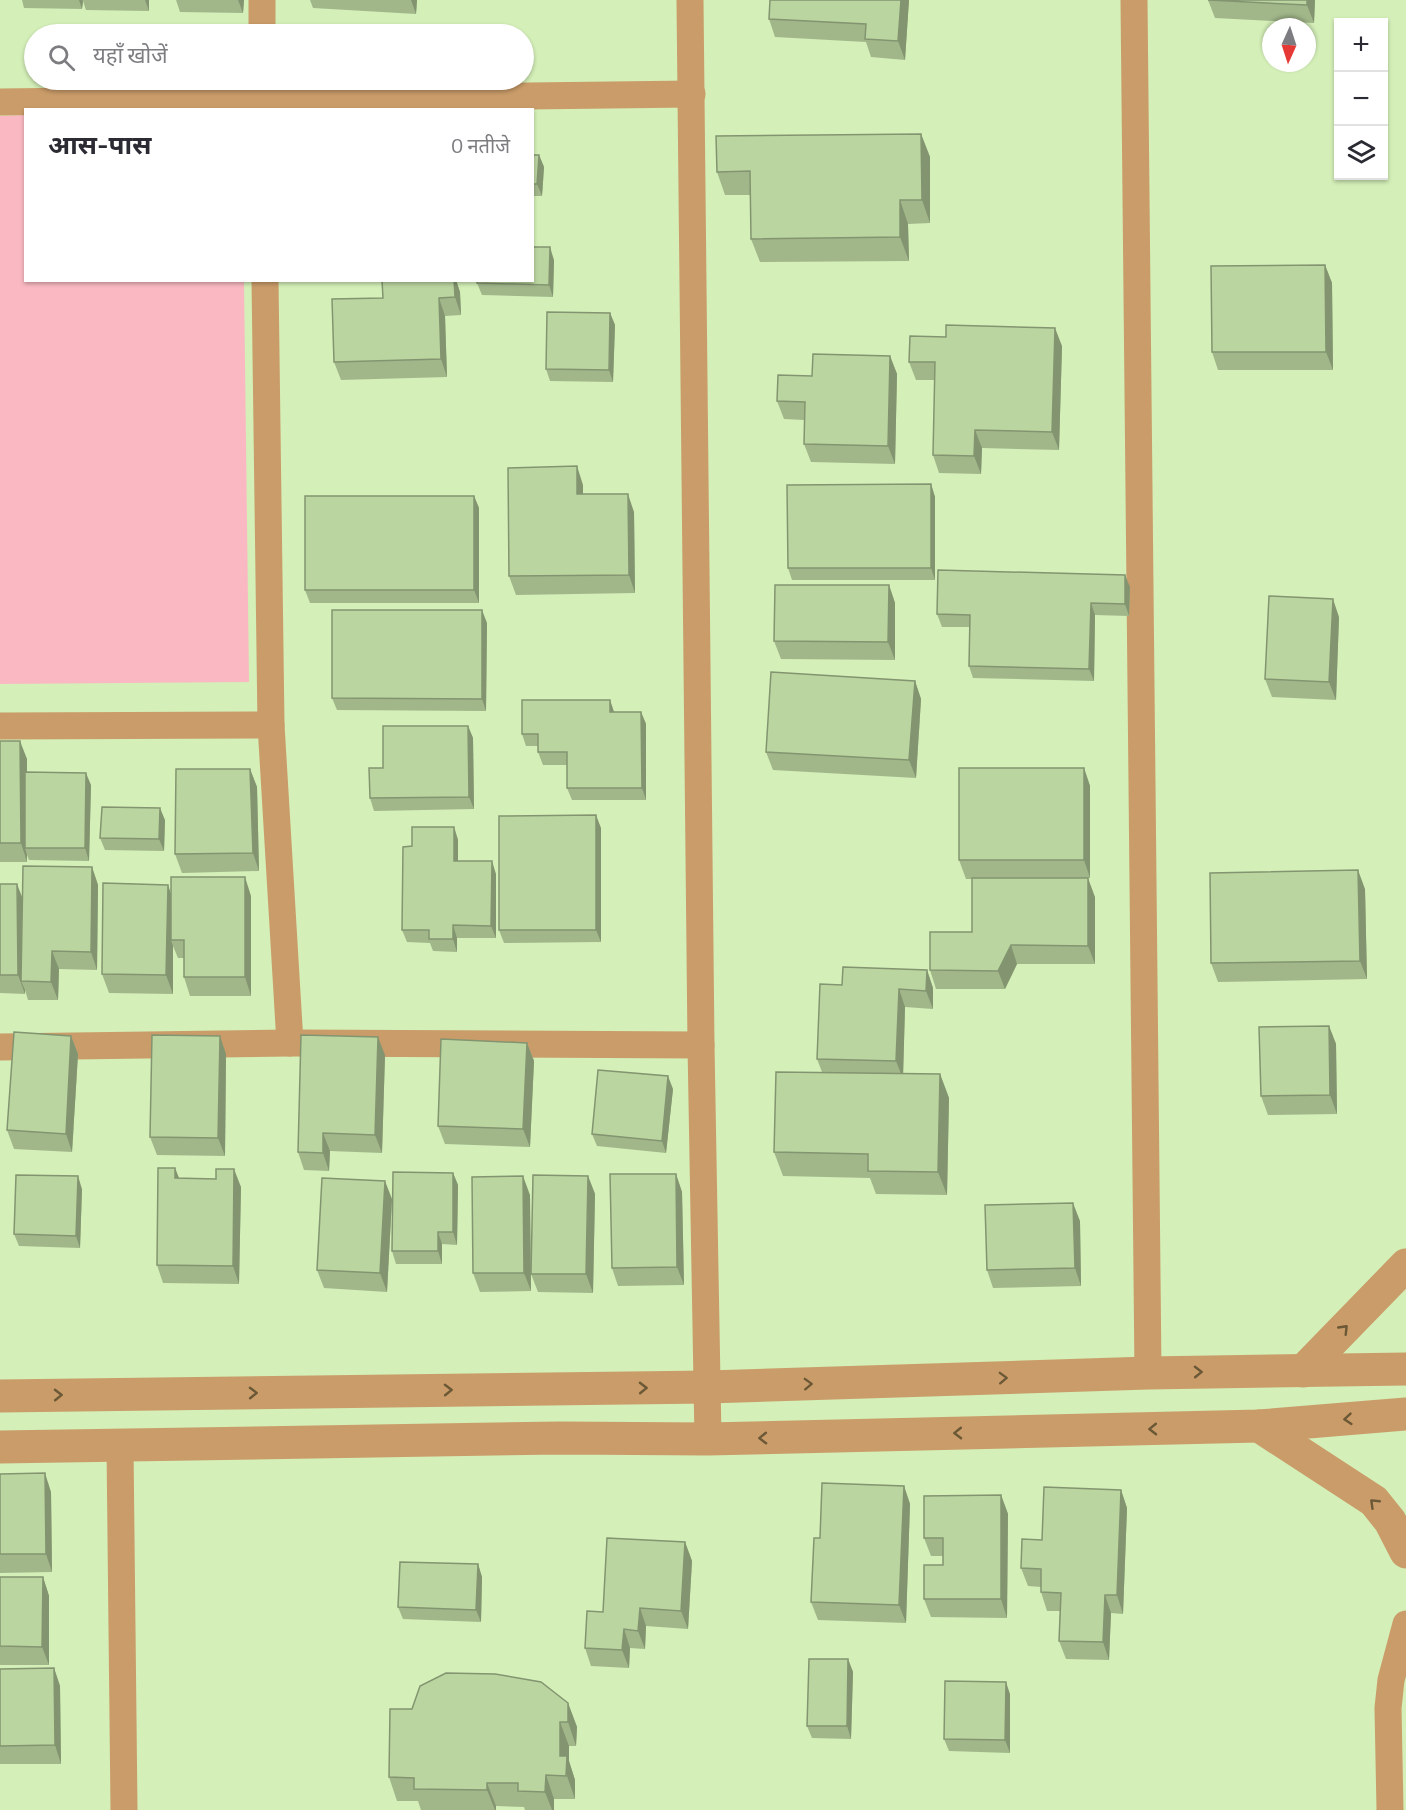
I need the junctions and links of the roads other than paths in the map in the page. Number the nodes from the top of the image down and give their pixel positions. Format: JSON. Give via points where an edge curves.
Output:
{"nodes":[{"id":1,"x":262,"y":0,"type":"edge"},
{"id":2,"x":690,"y":0,"type":"edge"},
{"id":3,"x":1134,"y":0,"type":"edge"},
{"id":4,"x":262,"y":24,"type":"edge"},
{"id":5,"x":692,"y":94,"type":"junction"},
{"id":6,"x":263,"y":96,"type":"edge"},
{"id":7,"x":0,"y":102,"type":"edge"},
{"id":8,"x":265,"y":282,"type":"edge"},
{"id":9,"x":271,"y":725,"type":"junction"},
{"id":10,"x":0,"y":726,"type":"edge"},
{"id":11,"x":290,"y":1043,"type":"junction"},
{"id":12,"x":701,"y":1045,"type":"junction"},
{"id":13,"x":0,"y":1047,"type":"edge"},
{"id":14,"x":1406,"y":1265,"type":"edge"},
{"id":15,"x":1406,"y":1369,"type":"edge"},
{"id":16,"x":1303,"y":1371,"type":"junction"},
{"id":17,"x":1148,"y":1373,"type":"junction"},
{"id":18,"x":708,"y":1387,"type":"junction"},
{"id":19,"x":0,"y":1396,"type":"edge"},
{"id":20,"x":1406,"y":1414,"type":"edge"},
{"id":21,"x":1259,"y":1426,"type":"junction"},
{"id":22,"x":708,"y":1439,"type":"junction"},
{"id":23,"x":120,"y":1446,"type":"junction"},
{"id":24,"x":0,"y":1447,"type":"edge"},
{"id":25,"x":1406,"y":1552,"type":"edge"},
{"id":26,"x":1406,"y":1624,"type":"edge"},
{"id":27,"x":124,"y":1810,"type":"edge"},
{"id":28,"x":1390,"y":1810,"type":"edge"}],
"edges":[{"from":1,"to":4,"type":"street"},
{"from":2,"to":5,"type":"street"},
{"from":3,"to":17,"type":"street"},
{"from":5,"to":6,"type":"street"},
{"from":5,"to":12,"type":"street"},
{"from":6,"to":7,"type":"street"},
{"from":8,"to":9,"type":"street"},
{"from":9,"to":10,"type":"street"},
{"from":9,"to":11,"type":"street"},
{"from":11,"to":12,"type":"street"},
{"from":11,"to":13,"type":"street"},
{"from":12,"to":18,"type":"street"},
{"from":16,"to":14,"type":"street","one_way":true},
{"from":15,"to":16,"type":"street"},
{"from":17,"to":16,"type":"street","one_way":true},
{"from":18,"to":17,"type":"street","one_way":true},
{"from":19,"to":18,"type":"street","one_way":true},
{"from":18,"to":22,"type":"street"},
{"from":20,"to":21,"type":"street","one_way":true},
{"from":21,"to":22,"type":"street","one_way":true},
{"from":25,"to":21,"type":"street","one_way":true,"via":[[1374,1501]]},
{"from":22,"to":23,"type":"street","via":[[560,1437]]},
{"from":23,"to":24,"type":"street"},
{"from":23,"to":27,"type":"street"},
{"from":26,"to":28,"type":"street","via":[[1389,1699]]}]}
